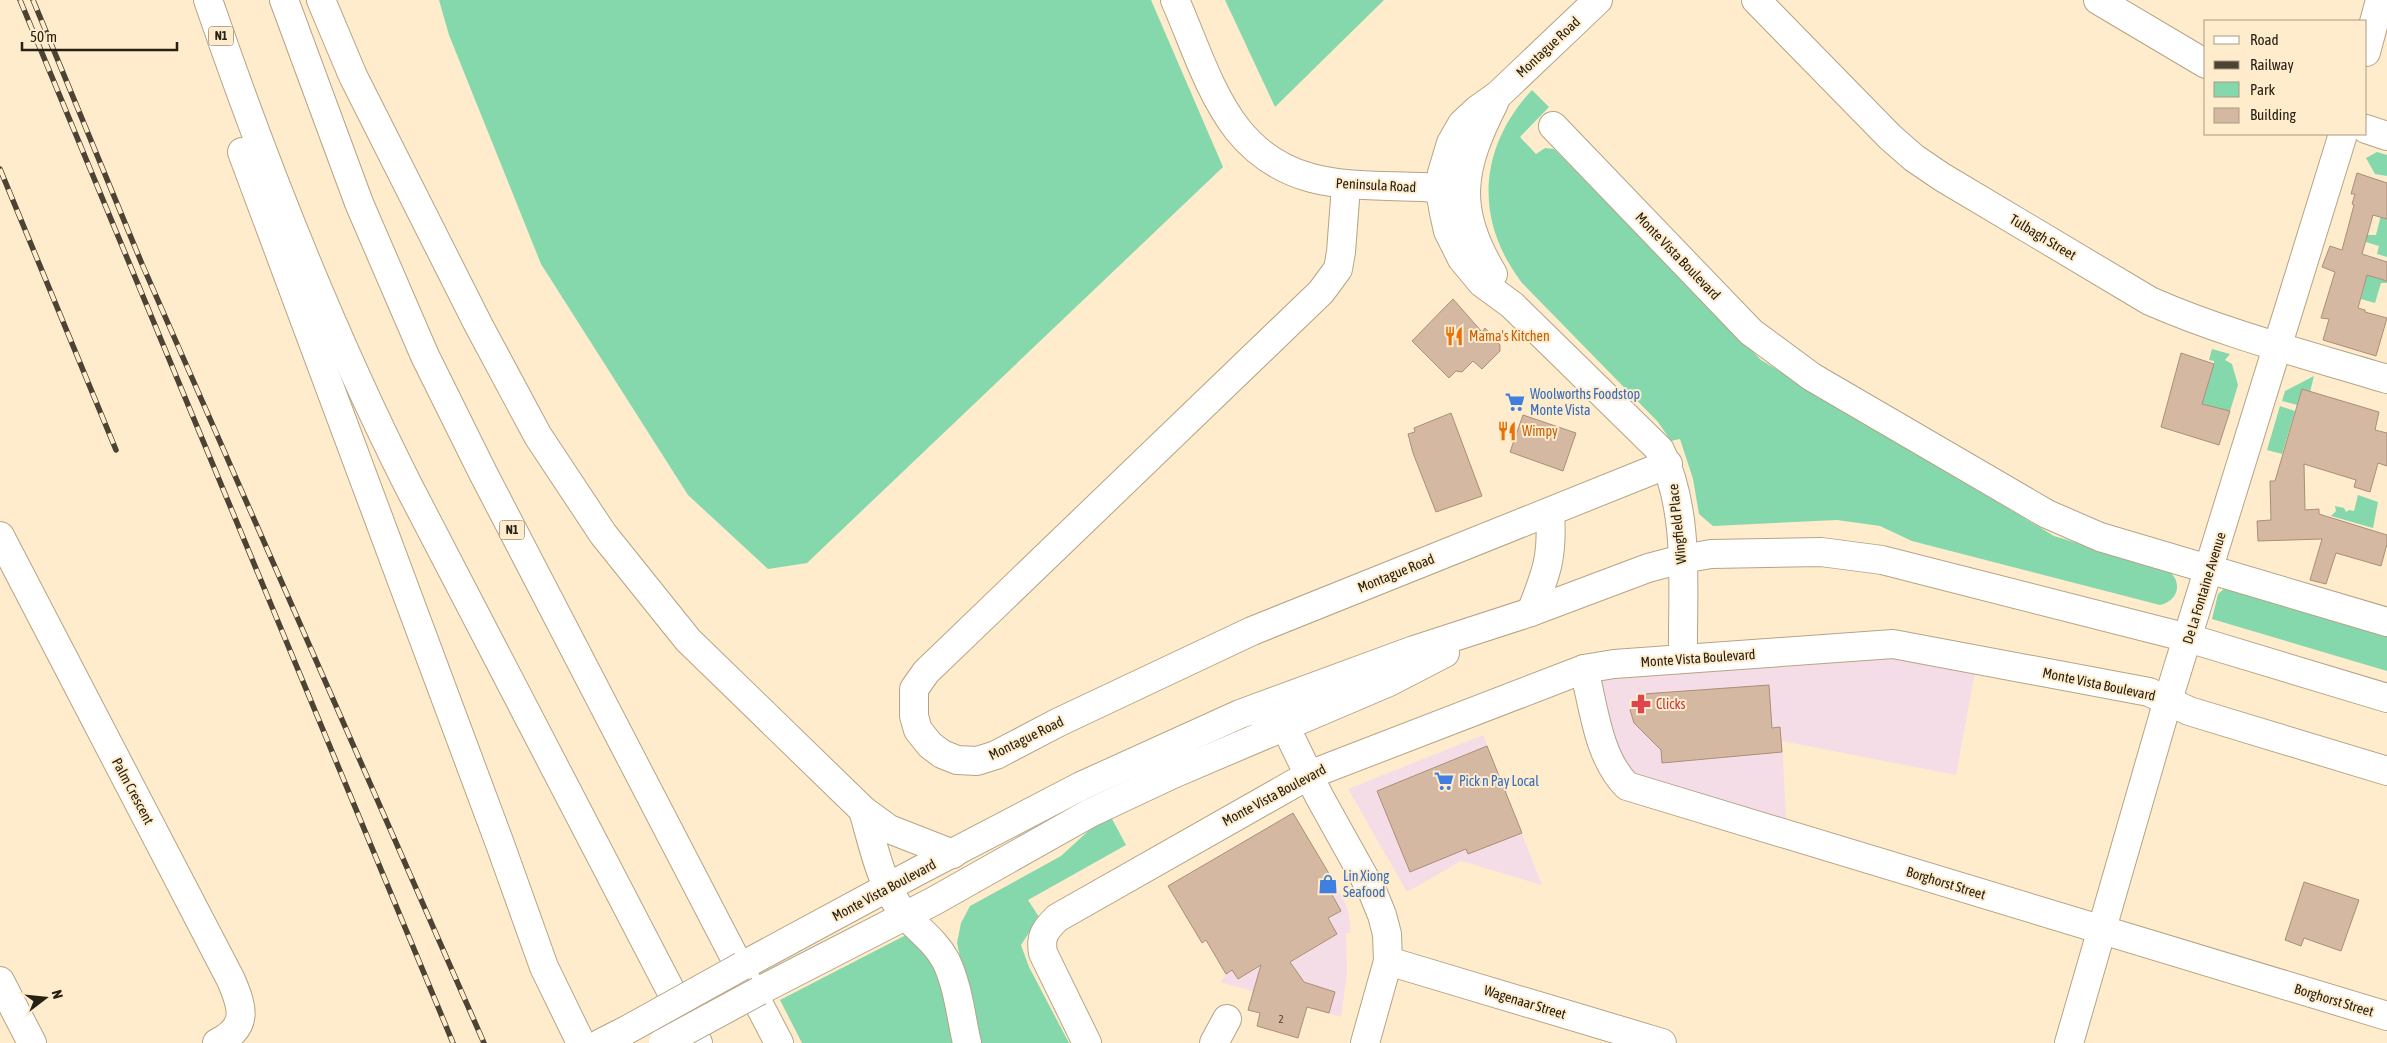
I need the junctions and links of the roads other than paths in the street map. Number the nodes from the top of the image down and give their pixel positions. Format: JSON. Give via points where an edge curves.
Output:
{"nodes":[{"id":1,"x":204,"y":0,"type":"edge"},
{"id":2,"x":208,"y":0,"type":"edge"},
{"id":3,"x":284,"y":0,"type":"edge"},
{"id":4,"x":320,"y":0,"type":"edge"},
{"id":5,"x":1176,"y":0,"type":"edge"},
{"id":6,"x":1598,"y":0,"type":"edge"},
{"id":7,"x":1756,"y":0,"type":"edge"},
{"id":8,"x":2098,"y":0,"type":"edge"},
{"id":9,"x":2380,"y":0,"type":"edge"},
{"id":10,"x":2367,"y":48,"type":"edge"},
{"id":11,"x":2204,"y":63,"type":"edge"},
{"id":12,"x":1553,"y":126,"type":"dead end"},
{"id":13,"x":2367,"y":130,"type":"edge"},
{"id":14,"x":2343,"y":135,"type":"edge"},
{"id":15,"x":2387,"y":136,"type":"edge"},
{"id":16,"x":1346,"y":186,"type":"junction"},
{"id":17,"x":1453,"y":191,"type":"junction"},
{"id":18,"x":2278,"y":346,"type":"junction"},
{"id":19,"x":2387,"y":379,"type":"edge"},
{"id":20,"x":1668,"y":464,"type":"junction"},
{"id":21,"x":1550,"y":512,"type":"junction"},
{"id":22,"x":0,"y":536,"type":"edge"},
{"id":23,"x":1682,"y":558,"type":"junction"},
{"id":24,"x":2210,"y":569,"type":"junction"},
{"id":25,"x":1531,"y":612,"type":"junction"},
{"id":26,"x":2387,"y":622,"type":"edge"},
{"id":27,"x":1479,"y":630,"type":"junction"},
{"id":28,"x":2188,"y":638,"type":"junction"},
{"id":29,"x":1683,"y":658,"type":"junction"},
{"id":30,"x":1584,"y":669,"type":"junction"},
{"id":31,"x":2387,"y":698,"type":"edge"},
{"id":32,"x":2168,"y":700,"type":"junction"},
{"id":33,"x":1240,"y":714,"type":"junction"},
{"id":34,"x":1285,"y":726,"type":"junction"},
{"id":35,"x":2387,"y":771,"type":"edge"},
{"id":36,"x":1309,"y":775,"type":"junction"},
{"id":37,"x":863,"y":810,"type":"junction"},
{"id":38,"x":953,"y":854,"type":"junction"},
{"id":39,"x":888,"y":887,"type":"junction"},
{"id":40,"x":906,"y":915,"type":"junction"},
{"id":41,"x":2103,"y":930,"type":"junction"},
{"id":42,"x":1388,"y":961,"type":"junction"},
{"id":43,"x":0,"y":981,"type":"edge"},
{"id":44,"x":2387,"y":1016,"type":"edge"},
{"id":45,"x":1227,"y":1019,"type":"dead end"},
{"id":46,"x":32,"y":1043,"type":"edge"},
{"id":47,"x":217,"y":1043,"type":"edge"},
{"id":48,"x":581,"y":1043,"type":"edge"},
{"id":49,"x":600,"y":1043,"type":"edge"},
{"id":50,"x":663,"y":1043,"type":"edge"},
{"id":51,"x":698,"y":1043,"type":"edge"},
{"id":52,"x":779,"y":1043,"type":"edge"},
{"id":53,"x":967,"y":1043,"type":"edge"},
{"id":54,"x":1087,"y":1043,"type":"edge"},
{"id":55,"x":1214,"y":1043,"type":"edge"},
{"id":56,"x":1365,"y":1043,"type":"edge"},
{"id":57,"x":1662,"y":1043,"type":"edge"},
{"id":58,"x":2069,"y":1043,"type":"edge"}],
"edges":[{"from":1,"to":48,"type":"main road","via":[[220,78],[239,144],[544,967]]},
{"from":2,"to":51,"type":"main road","number":"N1","via":[[285,213],[367,401]]},
{"from":3,"to":52,"type":"main road","number":"N1","via":[[359,203],[426,356],[487,482]]},
{"from":4,"to":37,"type":"main road","via":[[357,84],[479,326],[538,436],[603,534],[688,640]]},
{"from":5,"to":16,"type":"main road","name":"Peninsula Road","via":[[1215,92],[1238,130],[1261,153],[1294,172]]},
{"from":6,"to":17,"type":"main road","name":"Montague Road","via":[[1498,95],[1462,124],[1446,158]]},
{"from":7,"to":18,"type":"main road","name":"Tulbagh Street","via":[[1890,137],[1942,177],[2150,301]]},
{"from":8,"to":11,"type":"main road"},
{"from":9,"to":10,"type":"main road"},
{"from":12,"to":24,"type":"main road","name":"Monte Vista Boulevard","via":[[1751,332],[1812,377],[2046,514],[2100,537]]},
{"from":13,"to":15,"type":"main road"},
{"from":14,"to":18,"type":"main road","name":"De La Fontaine Avenue"},
{"from":16,"to":17,"type":"main road","name":"Peninsula Road","via":[[1425,187]]},
{"from":16,"to":21,"type":"main road","name":"Montague Road","via":[[1341,252],[1338,269],[1330,282],[926,672],[914,690],[912,705],[918,730],[930,745],[957,760],[977,761],[996,755],[1252,631]]},
{"from":17,"to":20,"type":"main road","name":"Wingfield Place","via":[[1475,242],[1512,305],[1647,434]]},
{"from":18,"to":19,"type":"main road","name":"Tulbagh Street"},
{"from":18,"to":24,"type":"main road","name":"De La Fontaine Avenue"},
{"from":20,"to":21,"type":"main road","name":"Montague Road"},
{"from":20,"to":23,"type":"main road","name":"Wingfield Place","via":[[1674,481]]},
{"from":21,"to":25,"type":"main road","via":[[1551,553]]},
{"from":22,"to":47,"type":"main road","name":"Palm Crescent","via":[[232,980],[240,1000],[241,1016],[235,1031]]},
{"from":23,"to":25,"type":"main road","name":"Monte Vista Boulevard"},
{"from":23,"to":28,"type":"main road","name":"Monte Vista Boulevard","via":[[1711,554],[1821,552],[1882,560]]},
{"from":23,"to":29,"type":"main road","name":"Wingfield Place"},
{"from":24,"to":26,"type":"main road","name":"Monte Vista Boulevard"},
{"from":24,"to":28,"type":"main road","name":"De La Fontaine Avenue"},
{"from":25,"to":27,"type":"main road","name":"Monte Vista Boulevard"},
{"from":27,"to":33,"type":"main road","name":"Monte Vista Boulevard","via":[[1414,650]]},
{"from":27,"to":34,"type":"main road","name":"Monte Vista Boulevard","via":[[1421,667]]},
{"from":28,"to":31,"type":"main road","name":"Monte Vista Boulevard"},
{"from":28,"to":32,"type":"main road","name":"De La Fontaine Avenue"},
{"from":29,"to":30,"type":"main road","name":"Monte Vista Boulevard"},
{"from":29,"to":32,"type":"main road","name":"Monte Vista Boulevard","via":[[1893,644],[2149,692]]},
{"from":30,"to":36,"type":"main road","name":"Monte Vista Boulevard"},
{"from":30,"to":41,"type":"main road","name":"Borghorst Street","via":[[1605,751],[1614,773],[1627,786]]},
{"from":32,"to":35,"type":"main road","name":"Monte Vista Boulevard","via":[[2189,711]]},
{"from":32,"to":41,"type":"main road","name":"De La Fontaine Avenue"},
{"from":33,"to":34,"type":"main road","via":[[1267,716]]},
{"from":33,"to":38,"type":"main road","name":"Monte Vista Boulevard","via":[[1081,786]]},
{"from":34,"to":36,"type":"main road"},
{"from":34,"to":40,"type":"main road","name":"Monte Vista Boulevard","via":[[1090,813]]},
{"from":36,"to":42,"type":"main road","via":[[1379,906],[1387,934]]},
{"from":36,"to":54,"type":"main road","name":"Monte Vista Boulevard","via":[[1068,911],[1044,932],[1041,942],[1043,953]]},
{"from":37,"to":38,"type":"main road","via":[[889,829]]},
{"from":37,"to":39,"type":"main road"},
{"from":38,"to":39,"type":"main road","name":"Monte Vista Boulevard"},
{"from":39,"to":40,"type":"main road"},
{"from":39,"to":49,"type":"main road","name":"Monte Vista Boulevard","bridge":true},
{"from":40,"to":50,"type":"main road","name":"Monte Vista Boulevard","bridge":true},
{"from":40,"to":53,"type":"main road","via":[[923,930],[945,960]]},
{"from":41,"to":44,"type":"main road","name":"Borghorst Street"},
{"from":41,"to":58,"type":"main road","name":"De La Fontaine Avenue"},
{"from":42,"to":56,"type":"main road"},
{"from":42,"to":57,"type":"main road","name":"Wagenaar Street"},
{"from":43,"to":46,"type":"main road"},
{"from":45,"to":55,"type":"main road"}]}
